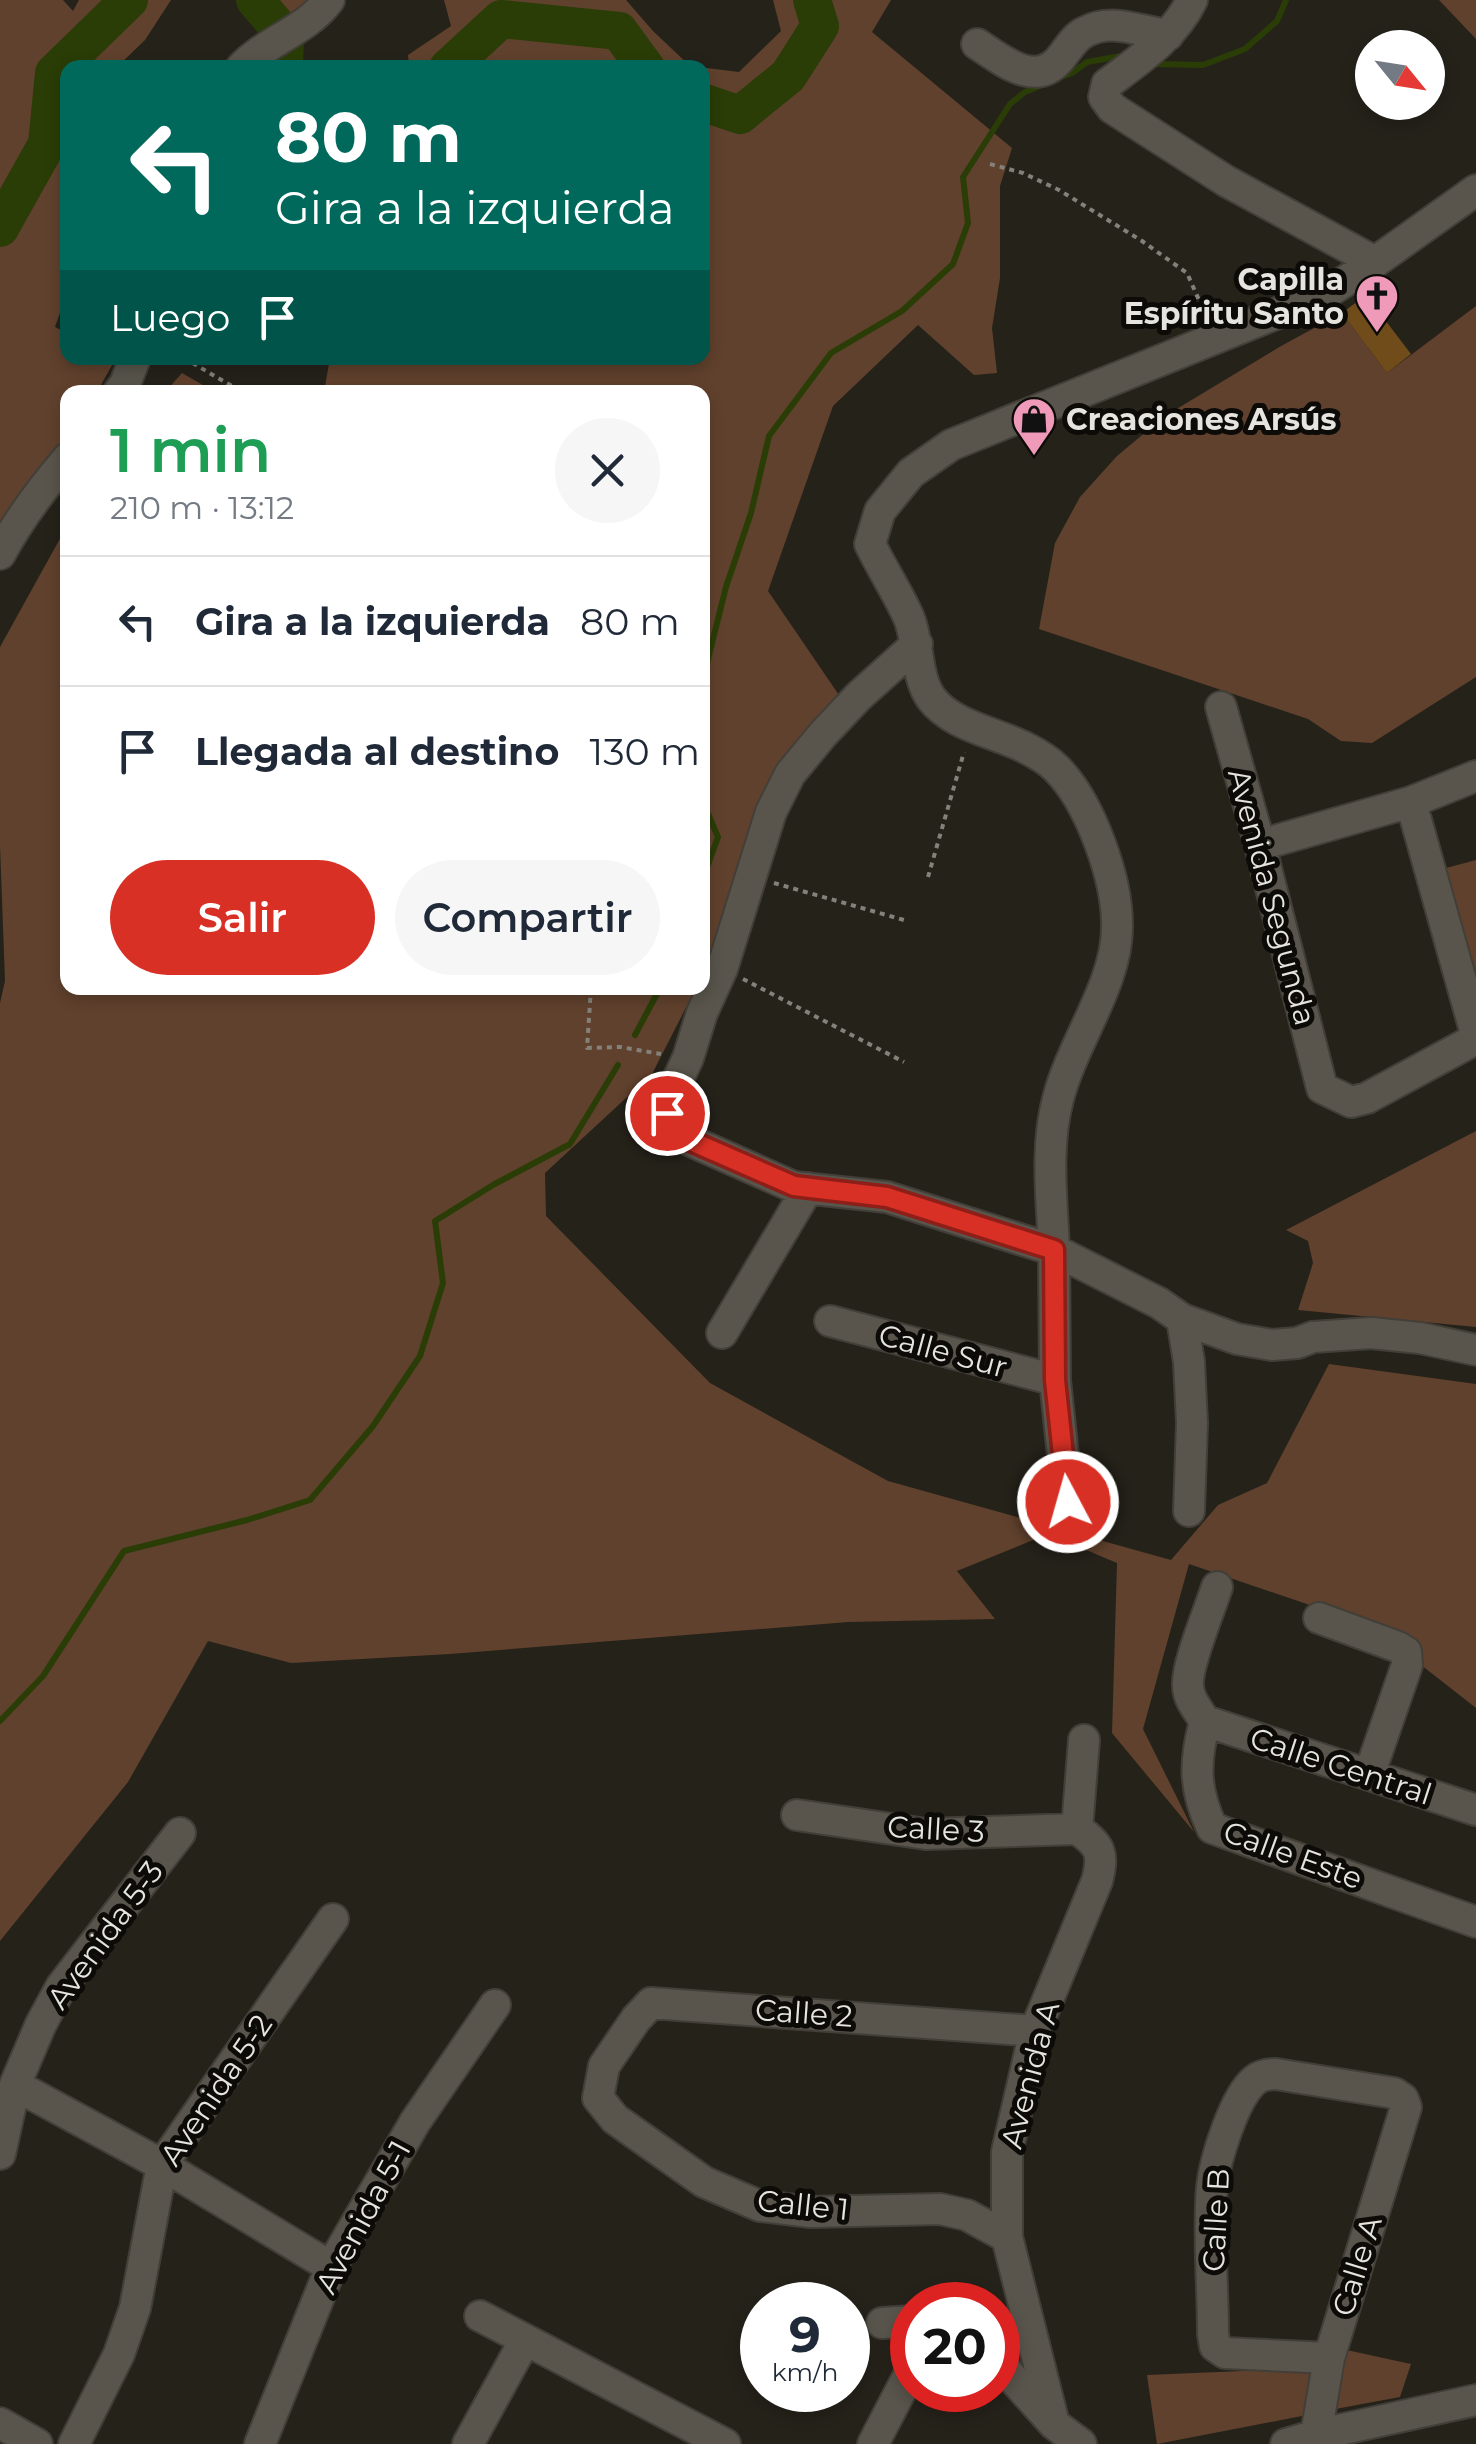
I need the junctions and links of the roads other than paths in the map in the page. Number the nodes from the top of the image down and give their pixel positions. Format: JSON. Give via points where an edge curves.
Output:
{"nodes":[{"id":1,"x":328,"y":0,"type":"edge"},
{"id":2,"x":1192,"y":0,"type":"edge"},
{"id":3,"x":1168,"y":35,"type":"junction"},
{"id":4,"x":977,"y":44,"type":"dead end"},
{"id":5,"x":248,"y":60,"type":"edge"},
{"id":6,"x":1476,"y":190,"type":"edge"},
{"id":7,"x":1375,"y":262,"type":"junction"},
{"id":8,"x":60,"y":468,"type":"edge"},
{"id":9,"x":0,"y":554,"type":"edge"},
{"id":10,"x":917,"y":644,"type":"junction"},
{"id":11,"x":1221,"y":707,"type":"dead end"},
{"id":12,"x":1476,"y":776,"type":"edge"},
{"id":13,"x":1412,"y":802,"type":"junction"},
{"id":14,"x":1260,"y":845,"type":"junction"},
{"id":15,"x":1476,"y":1037,"type":"edge"},
{"id":16,"x":808,"y":1188,"type":"junction"},
{"id":17,"x":1054,"y":1250,"type":"junction"},
{"id":18,"x":1182,"y":1319,"type":"junction"},
{"id":19,"x":830,"y":1321,"type":"dead end"},
{"id":20,"x":722,"y":1333,"type":"dead end"},
{"id":21,"x":1476,"y":1350,"type":"edge"},
{"id":22,"x":1055,"y":1380,"type":"junction"},
{"id":23,"x":1068,"y":1502,"type":"dead end"},
{"id":24,"x":1189,"y":1511,"type":"dead end"},
{"id":25,"x":1217,"y":1587,"type":"dead end"},
{"id":26,"x":1319,"y":1618,"type":"dead end"},
{"id":27,"x":1205,"y":1721,"type":"junction"},
{"id":28,"x":1084,"y":1740,"type":"dead end"},
{"id":29,"x":1370,"y":1776,"type":"junction"},
{"id":30,"x":1476,"y":1810,"type":"edge"},
{"id":31,"x":796,"y":1815,"type":"dead end"},
{"id":32,"x":1076,"y":1830,"type":"junction"},
{"id":33,"x":180,"y":1833,"type":"dead end"},
{"id":34,"x":333,"y":1919,"type":"dead end"},
{"id":35,"x":1476,"y":1922,"type":"edge"},
{"id":36,"x":495,"y":2005,"type":"dead end"},
{"id":37,"x":1035,"y":2031,"type":"junction"},
{"id":38,"x":604,"y":2066,"type":"joint"},
{"id":39,"x":15,"y":2086,"type":"junction"},
{"id":40,"x":1403,"y":2099,"type":"joint"},
{"id":41,"x":0,"y":2154,"type":"edge"},
{"id":42,"x":162,"y":2165,"type":"junction"},
{"id":43,"x":1007,"y":2237,"type":"junction"},
{"id":44,"x":331,"y":2267,"type":"junction"},
{"id":45,"x":480,"y":2316,"type":"dead end"},
{"id":46,"x":890,"y":2322,"type":"edge"},
{"id":47,"x":882,"y":2323,"type":"dead end"},
{"id":48,"x":525,"y":2340,"type":"junction"},
{"id":49,"x":1328,"y":2358,"type":"junction"},
{"id":50,"x":1020,"y":2386,"type":"edge"},
{"id":51,"x":1476,"y":2400,"type":"edge"},
{"id":52,"x":890,"y":2411,"type":"edge"},
{"id":53,"x":0,"y":2423,"type":"edge"},
{"id":54,"x":1054,"y":2424,"type":"junction"},
{"id":55,"x":1316,"y":2435,"type":"junction"},
{"id":56,"x":37,"y":2444,"type":"edge"},
{"id":57,"x":74,"y":2444,"type":"edge"},
{"id":58,"x":260,"y":2444,"type":"edge"},
{"id":59,"x":468,"y":2444,"type":"edge"},
{"id":60,"x":726,"y":2444,"type":"edge"},
{"id":61,"x":873,"y":2444,"type":"edge"},
{"id":62,"x":1081,"y":2444,"type":"edge"},
{"id":63,"x":1286,"y":2444,"type":"edge"}],
"edges":[{"from":1,"to":5,"type":"street"},
{"from":2,"to":3,"type":"street"},
{"from":3,"to":4,"type":"street","via":[[1096,28],[1036,74]]},
{"from":3,"to":7,"type":"street","via":[[1107,84],[1104,96],[1112,108],[1226,181]]},
{"from":6,"to":7,"type":"street"},
{"from":7,"to":10,"type":"street","via":[[1326,294],[966,438],[910,473],[880,510],[870,544]]},
{"from":8,"to":9,"type":"street"},
{"from":10,"to":16,"type":"street","via":[[859,696],[790,774],[770,812],[722,969],[667,1113],[675,1134]]},
{"from":10,"to":17,"type":"street","via":[[922,681],[940,708],[1055,767],[1097,838],[1114,893],[1118,930],[1110,970],[1073,1055],[1050,1140]]},
{"from":11,"to":14,"type":"street","name":"Avenida Segunda"},
{"from":12,"to":13,"type":"street"},
{"from":13,"to":14,"type":"street"},
{"from":13,"to":15,"type":"street"},
{"from":14,"to":15,"type":"street","name":"Avenida Segunda","via":[[1322,1088],[1351,1102],[1367,1098]]},
{"from":16,"to":17,"type":"street","via":[[887,1197]]},
{"from":16,"to":20,"type":"street"},
{"from":17,"to":18,"type":"street"},
{"from":17,"to":22,"type":"street"},
{"from":18,"to":21,"type":"street","via":[[1272,1345],[1371,1332]]},
{"from":18,"to":24,"type":"street","via":[[1192,1423]]},
{"from":19,"to":22,"type":"street","name":"Calle Sur"},
{"from":22,"to":23,"type":"street"},
{"from":25,"to":27,"type":"street","via":[[1188,1686]]},
{"from":26,"to":29,"type":"street","via":[[1406,1652]]},
{"from":27,"to":29,"type":"street","name":"Calle Central"},
{"from":27,"to":35,"type":"street","name":"Calle Este","via":[[1196,1774],[1212,1828]]},
{"from":28,"to":32,"type":"street"},
{"from":29,"to":30,"type":"street","name":"Calle Central"},
{"from":31,"to":32,"type":"street","name":"Calle 3","via":[[926,1834]]},
{"from":32,"to":37,"type":"street","name":"Avenida A","via":[[1093,1840],[1102,1859]]},
{"from":33,"to":39,"type":"street","name":"Avenida 5-3","via":[[61,1987]]},
{"from":34,"to":42,"type":"street","name":"Avenida 5-2"},
{"from":36,"to":44,"type":"street","name":"Avenida 5-1","via":[[415,2122]]},
{"from":37,"to":38,"type":"street","name":"Calle 2","via":[[651,2003]]},
{"from":37,"to":43,"type":"street","name":"Avenida A","via":[[1007,2152]]},
{"from":38,"to":43,"type":"street","name":"Calle 1","via":[[598,2098],[615,2120],[704,2182],[760,2206],[940,2210]]},
{"from":39,"to":41,"type":"street","name":"Avenida 5-3"},
{"from":39,"to":42,"type":"street"},
{"from":40,"to":49,"type":"street","name":"Calle A","via":[[1406,2107]]},
{"from":40,"to":49,"type":"street","name":"Calle B","via":[[1266,2074],[1243,2093],[1217,2164],[1216,2346],[1225,2353]]},
{"from":42,"to":44,"type":"street"},
{"from":42,"to":57,"type":"street","name":"Avenida 5-2","via":[[135,2308]]},
{"from":43,"to":54,"type":"street","name":"Avenida A"},
{"from":44,"to":58,"type":"street","name":"Avenida 5-1"},
{"from":45,"to":48,"type":"street"},
{"from":46,"to":47,"type":"street"},
{"from":48,"to":59,"type":"street"},
{"from":48,"to":60,"type":"street"},
{"from":49,"to":55,"type":"street","name":"Calle A"},
{"from":50,"to":54,"type":"street"},
{"from":51,"to":55,"type":"street"},
{"from":52,"to":61,"type":"street"},
{"from":53,"to":56,"type":"street"},
{"from":54,"to":62,"type":"street"},
{"from":55,"to":63,"type":"street"}]}
